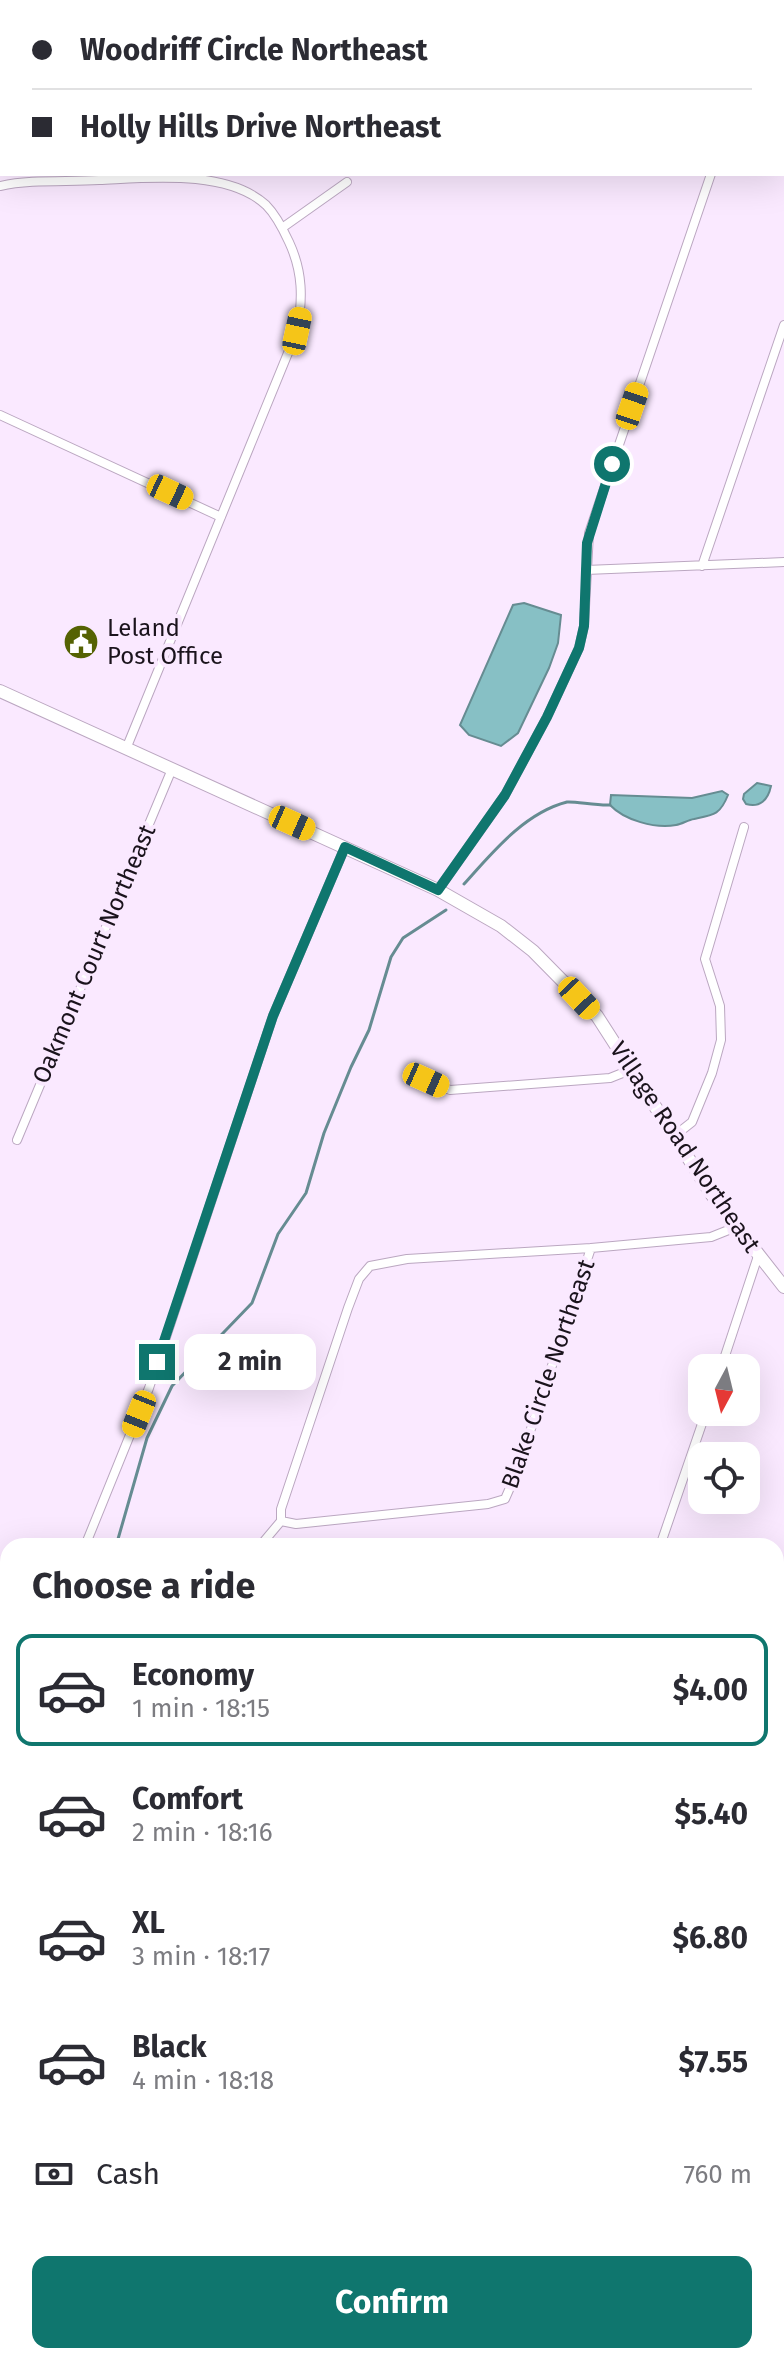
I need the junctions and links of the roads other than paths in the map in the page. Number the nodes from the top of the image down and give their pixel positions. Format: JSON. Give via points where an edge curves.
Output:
{"nodes":[{"id":1,"x":710,"y":176,"type":"edge"},
{"id":2,"x":347,"y":182,"type":"dead end"},
{"id":3,"x":0,"y":186,"type":"edge"},
{"id":4,"x":282,"y":228,"type":"junction"},
{"id":5,"x":784,"y":325,"type":"edge"},
{"id":6,"x":0,"y":415,"type":"edge"},
{"id":7,"x":221,"y":517,"type":"junction"},
{"id":8,"x":784,"y":562,"type":"edge"},
{"id":9,"x":702,"y":566,"type":"junction"},
{"id":10,"x":586,"y":570,"type":"junction"},
{"id":11,"x":0,"y":691,"type":"edge"},
{"id":12,"x":126,"y":749,"type":"junction"},
{"id":13,"x":172,"y":769,"type":"junction"},
{"id":14,"x":744,"y":827,"type":"dead end"},
{"id":15,"x":345,"y":847,"type":"junction"},
{"id":16,"x":438,"y":890,"type":"junction"},
{"id":17,"x":630,"y":1070,"type":"junction"},
{"id":18,"x":426,"y":1080,"type":"dead end"},
{"id":19,"x":673,"y":1137,"type":"junction"},
{"id":20,"x":17,"y":1140,"type":"dead end"},
{"id":21,"x":736,"y":1227,"type":"junction"},
{"id":22,"x":591,"y":1248,"type":"junction"},
{"id":23,"x":758,"y":1256,"type":"junction"},
{"id":24,"x":784,"y":1287,"type":"edge"},
{"id":25,"x":726,"y":1354,"type":"edge"},
{"id":26,"x":701,"y":1426,"type":"edge"},
{"id":27,"x":281,"y":1521,"type":"junction"},
{"id":28,"x":88,"y":1538,"type":"edge"},
{"id":29,"x":267,"y":1538,"type":"edge"},
{"id":30,"x":663,"y":1538,"type":"edge"}],
"edges":[{"from":1,"to":10,"type":"street","via":[[589,533]]},
{"from":2,"to":4,"type":"street"},
{"from":3,"to":4,"type":"street","via":[[188,178],[244,191],[265,204]]},
{"from":4,"to":7,"type":"street","via":[[300,271],[300,318]]},
{"from":5,"to":9,"type":"street"},
{"from":6,"to":7,"type":"street"},
{"from":7,"to":12,"type":"street"},
{"from":8,"to":9,"type":"street"},
{"from":9,"to":10,"type":"street"},
{"from":10,"to":16,"type":"street","via":[[582,637],[559,692],[498,806]]},
{"from":11,"to":12,"type":"main road","name":"Village Road Northeast"},
{"from":12,"to":13,"type":"main road","name":"Village Road Northeast"},
{"from":13,"to":15,"type":"main road","name":"Village Road Northeast"},
{"from":13,"to":20,"type":"street","name":"Oakmont Court Northeast"},
{"from":14,"to":19,"type":"street","via":[[705,959],[720,1006],[721,1040],[692,1122]]},
{"from":15,"to":16,"type":"main road","name":"Village Road Northeast"},
{"from":15,"to":28,"type":"street","via":[[273,1016],[149,1388]]},
{"from":16,"to":17,"type":"main road","name":"Village Road Northeast","via":[[533,951],[597,1016]]},
{"from":17,"to":18,"type":"street","via":[[610,1078],[450,1090]]},
{"from":17,"to":19,"type":"main road","name":"Village Road Northeast"},
{"from":19,"to":21,"type":"main road","name":"Village Road Northeast"},
{"from":21,"to":22,"type":"street","name":"Blake Circle Northeast","via":[[711,1237]]},
{"from":21,"to":23,"type":"main road","name":"Village Road Northeast"},
{"from":22,"to":27,"type":"street","name":"Blake Circle Northeast","via":[[505,1499],[296,1524]]},
{"from":22,"to":27,"type":"street","name":"Blake Circle Northeast","via":[[370,1266],[353,1293]]},
{"from":23,"to":24,"type":"main road","name":"Village Road Northeast"},
{"from":23,"to":25,"type":"street"},
{"from":26,"to":30,"type":"street"},
{"from":27,"to":29,"type":"street"}]}
